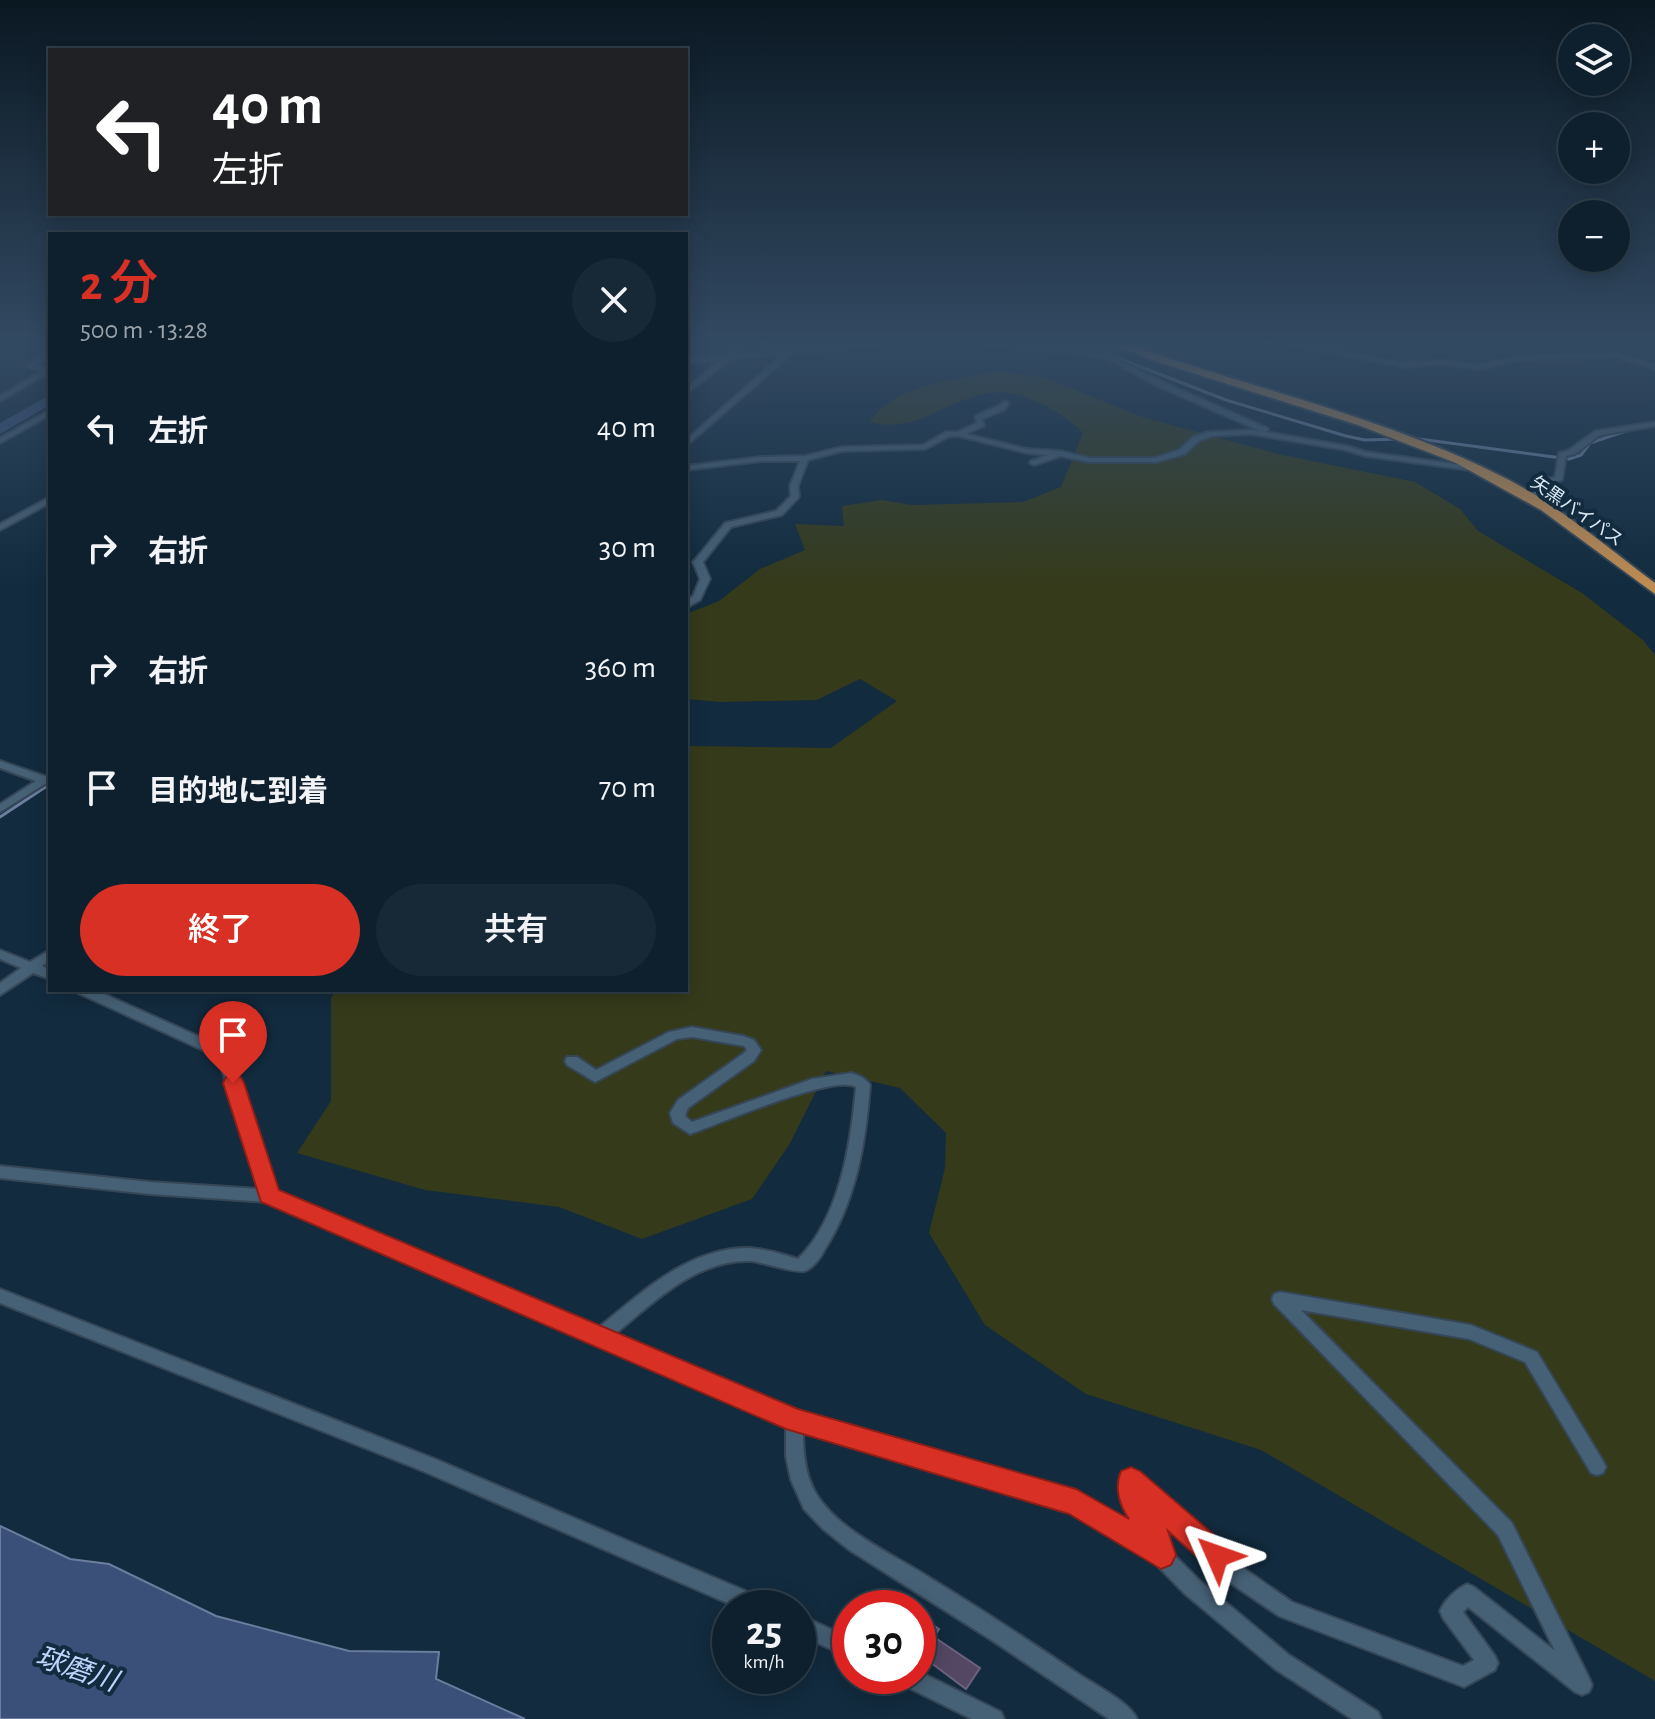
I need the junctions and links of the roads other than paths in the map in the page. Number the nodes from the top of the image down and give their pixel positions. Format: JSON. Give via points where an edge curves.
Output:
{"nodes":[{"id":1,"x":32,"y":422,"type":"edge"},
{"id":2,"x":711,"y":422,"type":"edge"},
{"id":3,"x":980,"y":422,"type":"edge"},
{"id":4,"x":1246,"y":422,"type":"edge"},
{"id":5,"x":1359,"y":422,"type":"edge"},
{"id":6,"x":1655,"y":424,"type":"edge"},
{"id":7,"x":959,"y":434,"type":"junction"},
{"id":8,"x":1271,"y":434,"type":"junction"},
{"id":9,"x":0,"y":441,"type":"edge"},
{"id":10,"x":688,"y":442,"type":"edge"},
{"id":11,"x":1060,"y":453,"type":"junction"},
{"id":12,"x":805,"y":458,"type":"junction"},
{"id":13,"x":1034,"y":463,"type":"dead end"},
{"id":14,"x":688,"y":468,"type":"edge"},
{"id":15,"x":1477,"y":469,"type":"junction"},
{"id":16,"x":1527,"y":496,"type":"junction"},
{"id":17,"x":48,"y":501,"type":"edge"},
{"id":18,"x":0,"y":527,"type":"edge"},
{"id":19,"x":1655,"y":590,"type":"edge"},
{"id":20,"x":688,"y":604,"type":"edge"},
{"id":21,"x":0,"y":764,"type":"edge"},
{"id":22,"x":47,"y":781,"type":"edge"},
{"id":23,"x":0,"y":809,"type":"edge"},
{"id":24,"x":0,"y":954,"type":"edge"},
{"id":25,"x":48,"y":955,"type":"edge"},
{"id":26,"x":32,"y":967,"type":"junction"},
{"id":27,"x":48,"y":974,"type":"edge"},
{"id":28,"x":0,"y":990,"type":"edge"},
{"id":29,"x":87,"y":992,"type":"edge"},
{"id":30,"x":572,"y":1061,"type":"dead end"},
{"id":31,"x":2,"y":1174,"type":"edge"},
{"id":32,"x":269,"y":1196,"type":"junction"},
{"id":33,"x":0,"y":1296,"type":"edge"},
{"id":34,"x":602,"y":1335,"type":"junction"},
{"id":35,"x":795,"y":1420,"type":"junction"},
{"id":36,"x":1597,"y":1467,"type":"dead end"},
{"id":37,"x":1161,"y":1555,"type":"junction"},
{"id":38,"x":720,"y":1590,"type":"edge"},
{"id":39,"x":936,"y":1691,"type":"edge"},
{"id":40,"x":994,"y":1719,"type":"edge"},
{"id":41,"x":1127,"y":1719,"type":"edge"},
{"id":42,"x":1371,"y":1719,"type":"edge"}],
"edges":[{"from":1,"to":9,"type":"street"},
{"from":2,"to":10,"type":"street"},
{"from":3,"to":7,"type":"street"},
{"from":4,"to":8,"type":"street"},
{"from":5,"to":15,"type":"highway","name":"矢黒バイパス"},
{"from":6,"to":16,"type":"street","via":[[1598,433],[1562,455],[1559,478]]},
{"from":7,"to":11,"type":"street","via":[[1027,451]]},
{"from":7,"to":12,"type":"street","via":[[925,447],[842,449]]},
{"from":8,"to":11,"type":"street","via":[[1211,434],[1156,460],[1089,460]]},
{"from":8,"to":15,"type":"street"},
{"from":11,"to":13,"type":"street"},
{"from":12,"to":14,"type":"street"},
{"from":12,"to":20,"type":"street","via":[[795,497],[779,513],[722,529],[698,562],[705,579],[697,598]]},
{"from":15,"to":16,"type":"highway","name":"矢黒バイパス"},
{"from":16,"to":19,"type":"highway","name":"矢黒バイパス"},
{"from":17,"to":18,"type":"street"},
{"from":21,"to":22,"type":"street"},
{"from":22,"to":23,"type":"street"},
{"from":24,"to":26,"type":"street"},
{"from":25,"to":26,"type":"street"},
{"from":26,"to":27,"type":"street"},
{"from":26,"to":28,"type":"street"},
{"from":29,"to":32,"type":"street","via":[[224,1054]]},
{"from":30,"to":34,"type":"street","via":[[595,1077],[674,1035],[710,1033],[749,1043],[754,1050],[749,1057],[683,1104],[678,1119],[690,1128],[817,1083],[851,1078],[863,1085],[861,1123],[847,1176],[828,1233],[814,1256],[801,1266],[740,1255],[710,1261],[677,1276]]},
{"from":31,"to":32,"type":"street"},
{"from":32,"to":34,"type":"street"},
{"from":33,"to":38,"type":"street","via":[[429,1465]]},
{"from":34,"to":35,"type":"street"},
{"from":35,"to":37,"type":"street","via":[[1076,1503]]},
{"from":35,"to":41,"type":"street","via":[[795,1456],[817,1511],[853,1540]]},
{"from":36,"to":37,"type":"street","via":[[1531,1357],[1471,1332],[1280,1299],[1505,1529],[1582,1685],[1467,1594],[1450,1611],[1488,1663],[1464,1677],[1286,1609],[1239,1577],[1131,1480],[1133,1502],[1155,1535]]},
{"from":37,"to":42,"type":"street","via":[[1282,1662]]},
{"from":39,"to":40,"type":"street"}]}
